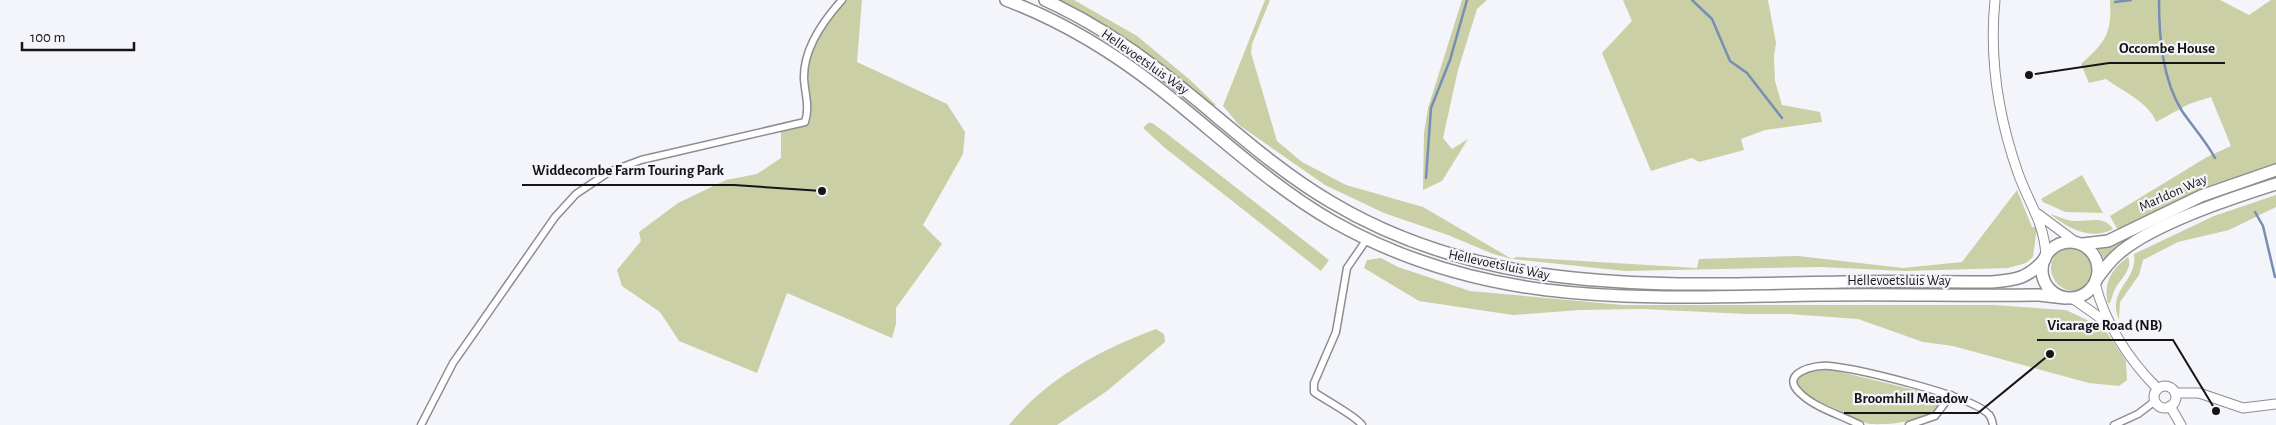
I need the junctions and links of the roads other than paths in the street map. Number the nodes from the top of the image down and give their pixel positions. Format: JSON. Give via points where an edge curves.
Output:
{"nodes":[{"id":1,"x":842,"y":0,"type":"edge"},
{"id":2,"x":1006,"y":0,"type":"edge"},
{"id":3,"x":1045,"y":0,"type":"edge"},
{"id":4,"x":1995,"y":0,"type":"edge"},
{"id":5,"x":2276,"y":170,"type":"edge"},
{"id":6,"x":2276,"y":184,"type":"edge"},
{"id":7,"x":2038,"y":214,"type":"junction"},
{"id":8,"x":1367,"y":239,"type":"junction"},
{"id":9,"x":2080,"y":244,"type":"junction"},
{"id":10,"x":2045,"y":257,"type":"junction"},
{"id":11,"x":2096,"y":282,"type":"junction"},
{"id":12,"x":2068,"y":298,"type":"junction"},
{"id":13,"x":2109,"y":324,"type":"junction"},
{"id":14,"x":2158,"y":389,"type":"junction"},
{"id":15,"x":2175,"y":393,"type":"junction"},
{"id":16,"x":1951,"y":395,"type":"junction"},
{"id":17,"x":2155,"y":401,"type":"junction"},
{"id":18,"x":2276,"y":404,"type":"edge"},
{"id":19,"x":2170,"y":406,"type":"junction"},
{"id":20,"x":421,"y":425,"type":"edge"},
{"id":21,"x":1362,"y":425,"type":"edge"},
{"id":22,"x":1860,"y":425,"type":"edge"},
{"id":23,"x":1909,"y":425,"type":"edge"},
{"id":24,"x":1992,"y":425,"type":"edge"},
{"id":25,"x":2114,"y":425,"type":"edge"},
{"id":26,"x":2181,"y":425,"type":"edge"}],
"edges":[{"from":1,"to":20,"type":"street","via":[[818,33],[807,58],[804,77],[809,111],[805,122],[642,160],[609,172],[576,194],[555,217],[453,363]]},
{"from":2,"to":8,"type":"highway","name":"Hellevoetsluis Way","via":[[1039,14],[1117,58],[1263,174],[1334,222]]},
{"from":3,"to":10,"type":"highway","name":"Hellevoetsluis Way","via":[[1135,52],[1313,192],[1396,236],[1474,262],[1554,277],[1731,284],[1992,282],[2022,278],[2033,272]]},
{"from":4,"to":7,"type":"street","via":[[1992,53],[1998,102],[2022,184]]},
{"from":5,"to":9,"type":"highway","name":"Marldon Way","via":[[2201,196],[2108,241]]},
{"from":6,"to":11,"type":"highway","name":"Marldon Way","via":[[2202,210],[2143,238],[2115,257]]},
{"from":7,"to":9,"type":"street"},
{"from":7,"to":10,"type":"street","via":[[2045,240]]},
{"from":8,"to":12,"type":"highway","name":"Hellevoetsluis Way","via":[[1450,271],[1515,287],[1572,294],[1716,298],[2040,295]]},
{"from":8,"to":21,"type":"street","via":[[1346,268],[1336,332],[1314,383],[1314,392],[1358,419]]},
{"from":9,"to":10,"type":"highway","via":[[2061,244]]},
{"from":9,"to":11,"type":"highway","via":[[2093,253],[2097,261]]},
{"from":10,"to":12,"type":"highway","via":[[2042,272],[2047,286],[2058,296]]},
{"from":11,"to":12,"type":"highway","via":[[2087,293]]},
{"from":11,"to":13,"type":"street"},
{"from":12,"to":13,"type":"street"},
{"from":13,"to":14,"type":"street"},
{"from":14,"to":15,"type":"street","via":[[2168,386]]},
{"from":14,"to":17,"type":"street","via":[[2154,394]]},
{"from":15,"to":18,"type":"street","via":[[2199,393],[2244,408]]},
{"from":15,"to":19,"type":"street"},
{"from":16,"to":22,"type":"street","via":[[1830,366],[1814,366],[1796,374],[1794,382],[1798,392],[1808,400]]},
{"from":16,"to":23,"type":"street","via":[[1934,416]]},
{"from":16,"to":24,"type":"street","via":[[1984,410],[1992,419]]},
{"from":17,"to":19,"type":"street","via":[[2161,407]]},
{"from":17,"to":25,"type":"street","via":[[2138,414]]},
{"from":19,"to":26,"type":"street"}]}
